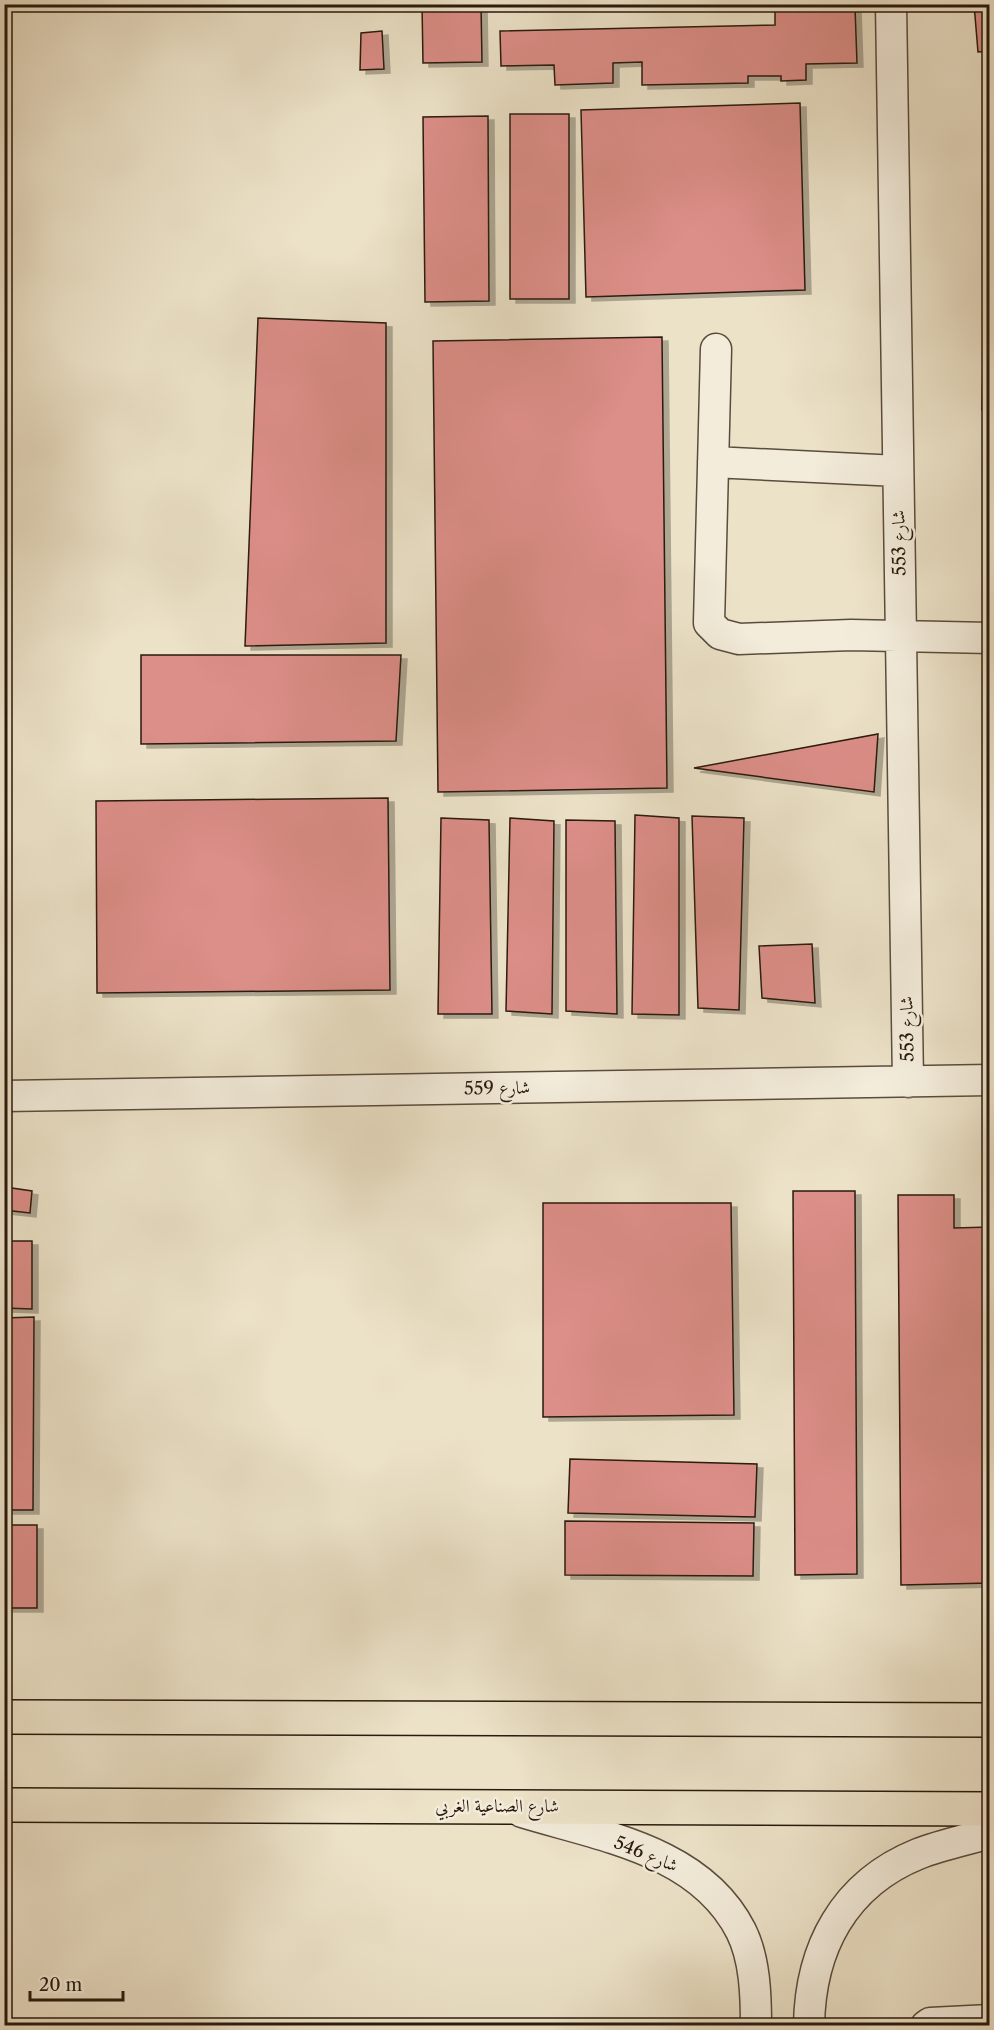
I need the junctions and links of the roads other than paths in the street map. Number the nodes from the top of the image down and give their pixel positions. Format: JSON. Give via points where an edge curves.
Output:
{"nodes":[{"id":1,"x":891,"y":4,"type":"edge"},
{"id":2,"x":716,"y":349,"type":"dead end"},
{"id":3,"x":713,"y":462,"type":"junction"},
{"id":4,"x":898,"y":471,"type":"junction"},
{"id":5,"x":901,"y":636,"type":"junction"},
{"id":6,"x":990,"y":638,"type":"edge"},
{"id":7,"x":990,"y":1080,"type":"edge"},
{"id":8,"x":908,"y":1082,"type":"junction"},
{"id":9,"x":4,"y":1096,"type":"edge"},
{"id":10,"x":4,"y":1717,"type":"edge"},
{"id":11,"x":990,"y":1720,"type":"edge"},
{"id":12,"x":4,"y":1805,"type":"edge"},
{"id":13,"x":505,"y":1806,"type":"junction"},
{"id":14,"x":990,"y":1809,"type":"edge"},
{"id":15,"x":990,"y":1833,"type":"edge"},
{"id":16,"x":990,"y":2020,"type":"edge"},
{"id":17,"x":756,"y":2025,"type":"edge"},
{"id":18,"x":809,"y":2025,"type":"edge"},
{"id":19,"x":926,"y":2025,"type":"edge"}],
"edges":[{"from":1,"to":4,"type":"street","name":"شارع 553"},
{"from":2,"to":3,"type":"street"},
{"from":3,"to":4,"type":"street"},
{"from":3,"to":5,"type":"street","via":[[709,623],[720,634],[789,651]]},
{"from":4,"to":5,"type":"street","name":"شارع 553"},
{"from":5,"to":6,"type":"street"},
{"from":5,"to":8,"type":"street","name":"شارع 553"},
{"from":7,"to":8,"type":"street","name":"شارع 559"},
{"from":8,"to":9,"type":"street","name":"شارع 559"},
{"from":10,"to":11,"type":"main road"},
{"from":12,"to":13,"type":"main road","name":"شارع الصناعية الغربي"},
{"from":13,"to":14,"type":"main road","name":"شارع الصناعية الغربي"},
{"from":13,"to":17,"type":"street","name":"شارع 546","via":[[643,1849],[682,1867],[716,1895],[741,1931],[753,1972]]},
{"from":15,"to":18,"type":"street","via":[[918,1854],[880,1874],[849,1902],[825,1939],[812,1980]]},
{"from":16,"to":19,"type":"street"}]}
